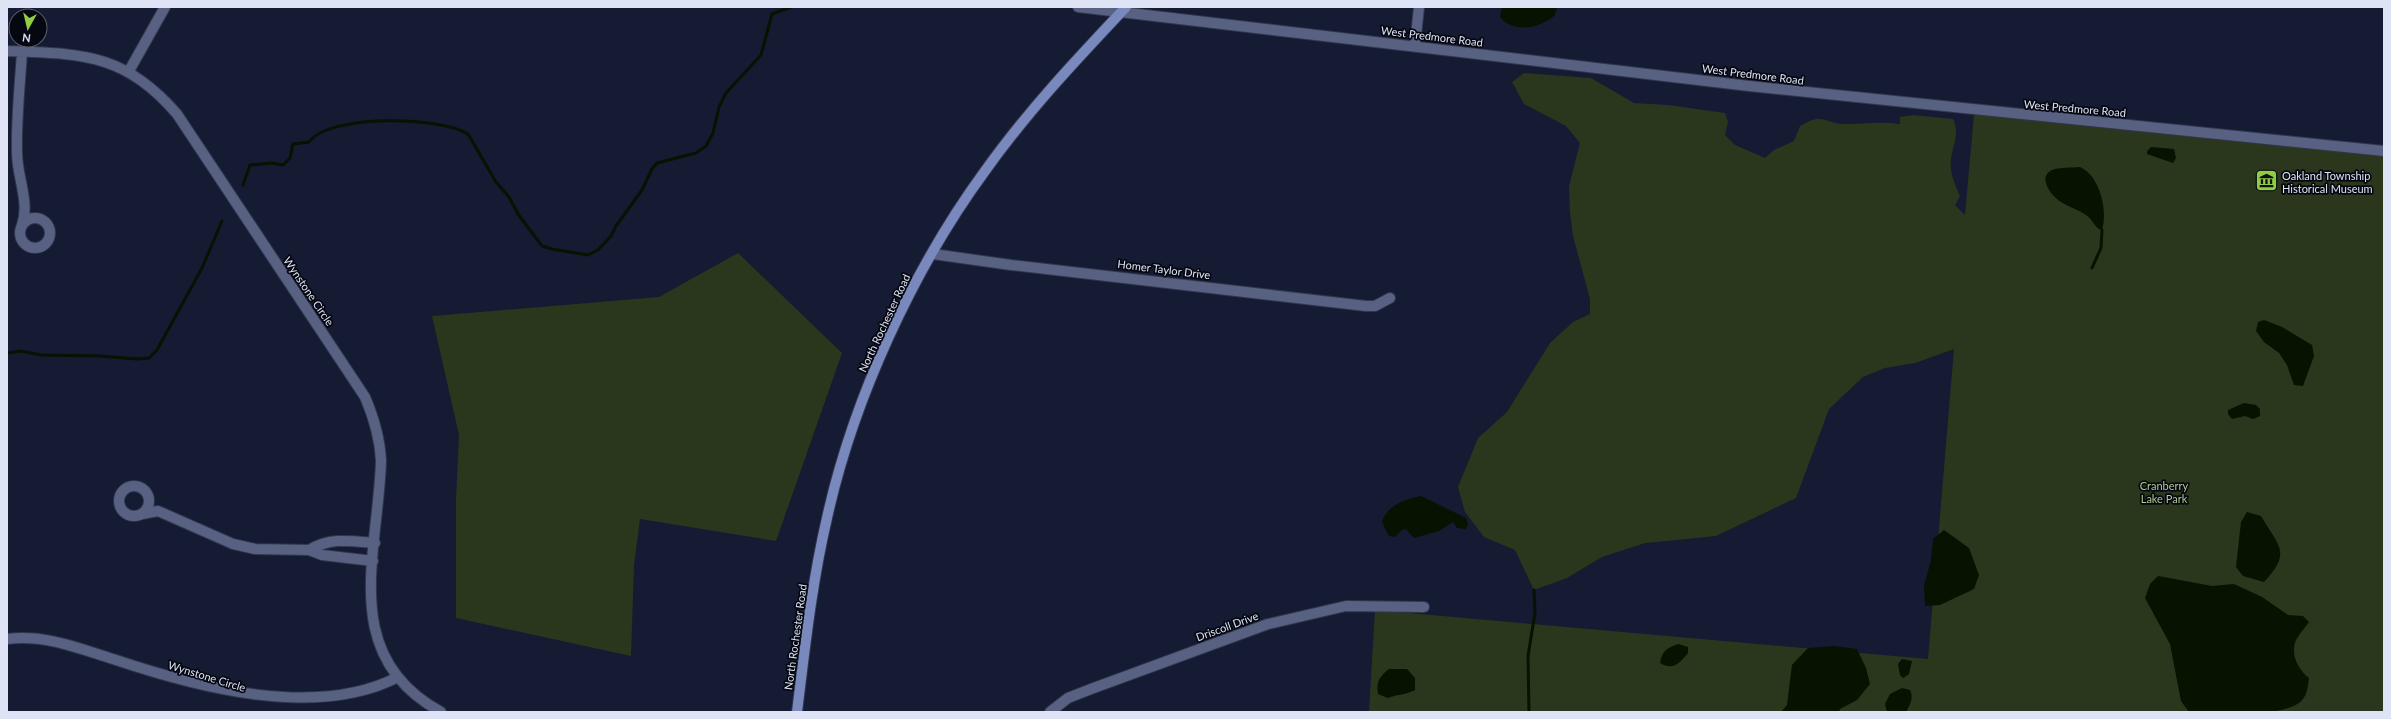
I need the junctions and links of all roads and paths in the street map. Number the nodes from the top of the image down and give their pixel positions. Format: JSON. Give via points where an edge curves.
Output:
{"nodes":[{"id":1,"x":165,"y":7,"type":"edge"},
{"id":2,"x":1078,"y":7,"type":"edge"},
{"id":3,"x":1419,"y":7,"type":"edge"},
{"id":4,"x":1124,"y":9,"type":"edge"},
{"id":5,"x":1415,"y":45,"type":"junction"},
{"id":6,"x":7,"y":51,"type":"edge"},
{"id":7,"x":22,"y":52,"type":"junction"},
{"id":8,"x":129,"y":71,"type":"junction"},
{"id":9,"x":2384,"y":151,"type":"edge"},
{"id":10,"x":26,"y":209,"type":"junction"},
{"id":11,"x":39,"y":219,"type":"junction"},
{"id":12,"x":22,"y":225,"type":"junction"},
{"id":13,"x":933,"y":254,"type":"junction"},
{"id":14,"x":1390,"y":298,"type":"dead end"},
{"id":15,"x":148,"y":497,"type":"junction"},
{"id":16,"x":158,"y":511,"type":"junction"},
{"id":17,"x":142,"y":514,"type":"junction"},
{"id":18,"x":375,"y":543,"type":"junction"},
{"id":19,"x":309,"y":550,"type":"junction"},
{"id":20,"x":373,"y":560,"type":"junction"},
{"id":21,"x":1424,"y":607,"type":"dead end"},
{"id":22,"x":7,"y":639,"type":"edge"},
{"id":23,"x":398,"y":677,"type":"junction"},
{"id":24,"x":441,"y":712,"type":"edge"},
{"id":25,"x":797,"y":712,"type":"edge"},
{"id":26,"x":1050,"y":712,"type":"edge"}],
"edges":[{"from":1,"to":8,"type":"street"},
{"from":2,"to":4,"type":"street","name":"West Predmore Road"},
{"from":3,"to":5,"type":"street"},
{"from":4,"to":5,"type":"street","name":"West Predmore Road"},
{"from":4,"to":13,"type":"main road","name":"North Rochester Road","via":[[1077,57],[1010,137],[961,205]]},
{"from":5,"to":9,"type":"street","name":"West Predmore Road","via":[[1749,86]]},
{"from":6,"to":7,"type":"street","name":"Wynstone Circle"},
{"from":7,"to":8,"type":"street","name":"Wynstone Circle","via":[[92,57]]},
{"from":7,"to":10,"type":"street","via":[[16,150],[18,175]]},
{"from":8,"to":18,"type":"street","name":"Wynstone Circle","via":[[160,94],[177,114],[365,397],[380,440],[380,484]]},
{"from":10,"to":11,"type":"street"},
{"from":10,"to":12,"type":"street"},
{"from":11,"to":12,"type":"street","via":[[30,219]]},
{"from":11,"to":12,"type":"street","via":[[47,225],[50,234],[46,243],[38,248],[28,246],[21,239]]},
{"from":13,"to":14,"type":"street","name":"Homer Taylor Drive","via":[[1366,306],[1376,306]]},
{"from":13,"to":25,"type":"main road","name":"North Rochester Road","via":[[917,280],[882,351],[845,452],[826,519],[811,603]]},
{"from":15,"to":16,"type":"street"},
{"from":15,"to":17,"type":"street","via":[[148,507]]},
{"from":15,"to":17,"type":"street","via":[[138,487],[129,487],[121,494],[119,503],[124,512],[132,516]]},
{"from":16,"to":17,"type":"street"},
{"from":16,"to":19,"type":"street","via":[[233,544],[278,551]]},
{"from":18,"to":19,"type":"street","via":[[332,540]]},
{"from":18,"to":20,"type":"street","name":"Wynstone Circle"},
{"from":19,"to":20,"type":"street","via":[[322,555]]},
{"from":20,"to":23,"type":"street","name":"Wynstone Circle","via":[[370,600],[374,630],[385,658]]},
{"from":21,"to":26,"type":"street","name":"Driscoll Drive","via":[[1346,606],[1268,624],[1068,698]]},
{"from":22,"to":23,"type":"street","name":"Wynstone Circle","via":[[30,638],[66,644],[220,695],[276,704],[310,707],[347,703],[378,692]]},
{"from":23,"to":24,"type":"street","name":"Wynstone Circle","via":[[418,696]]}]}
